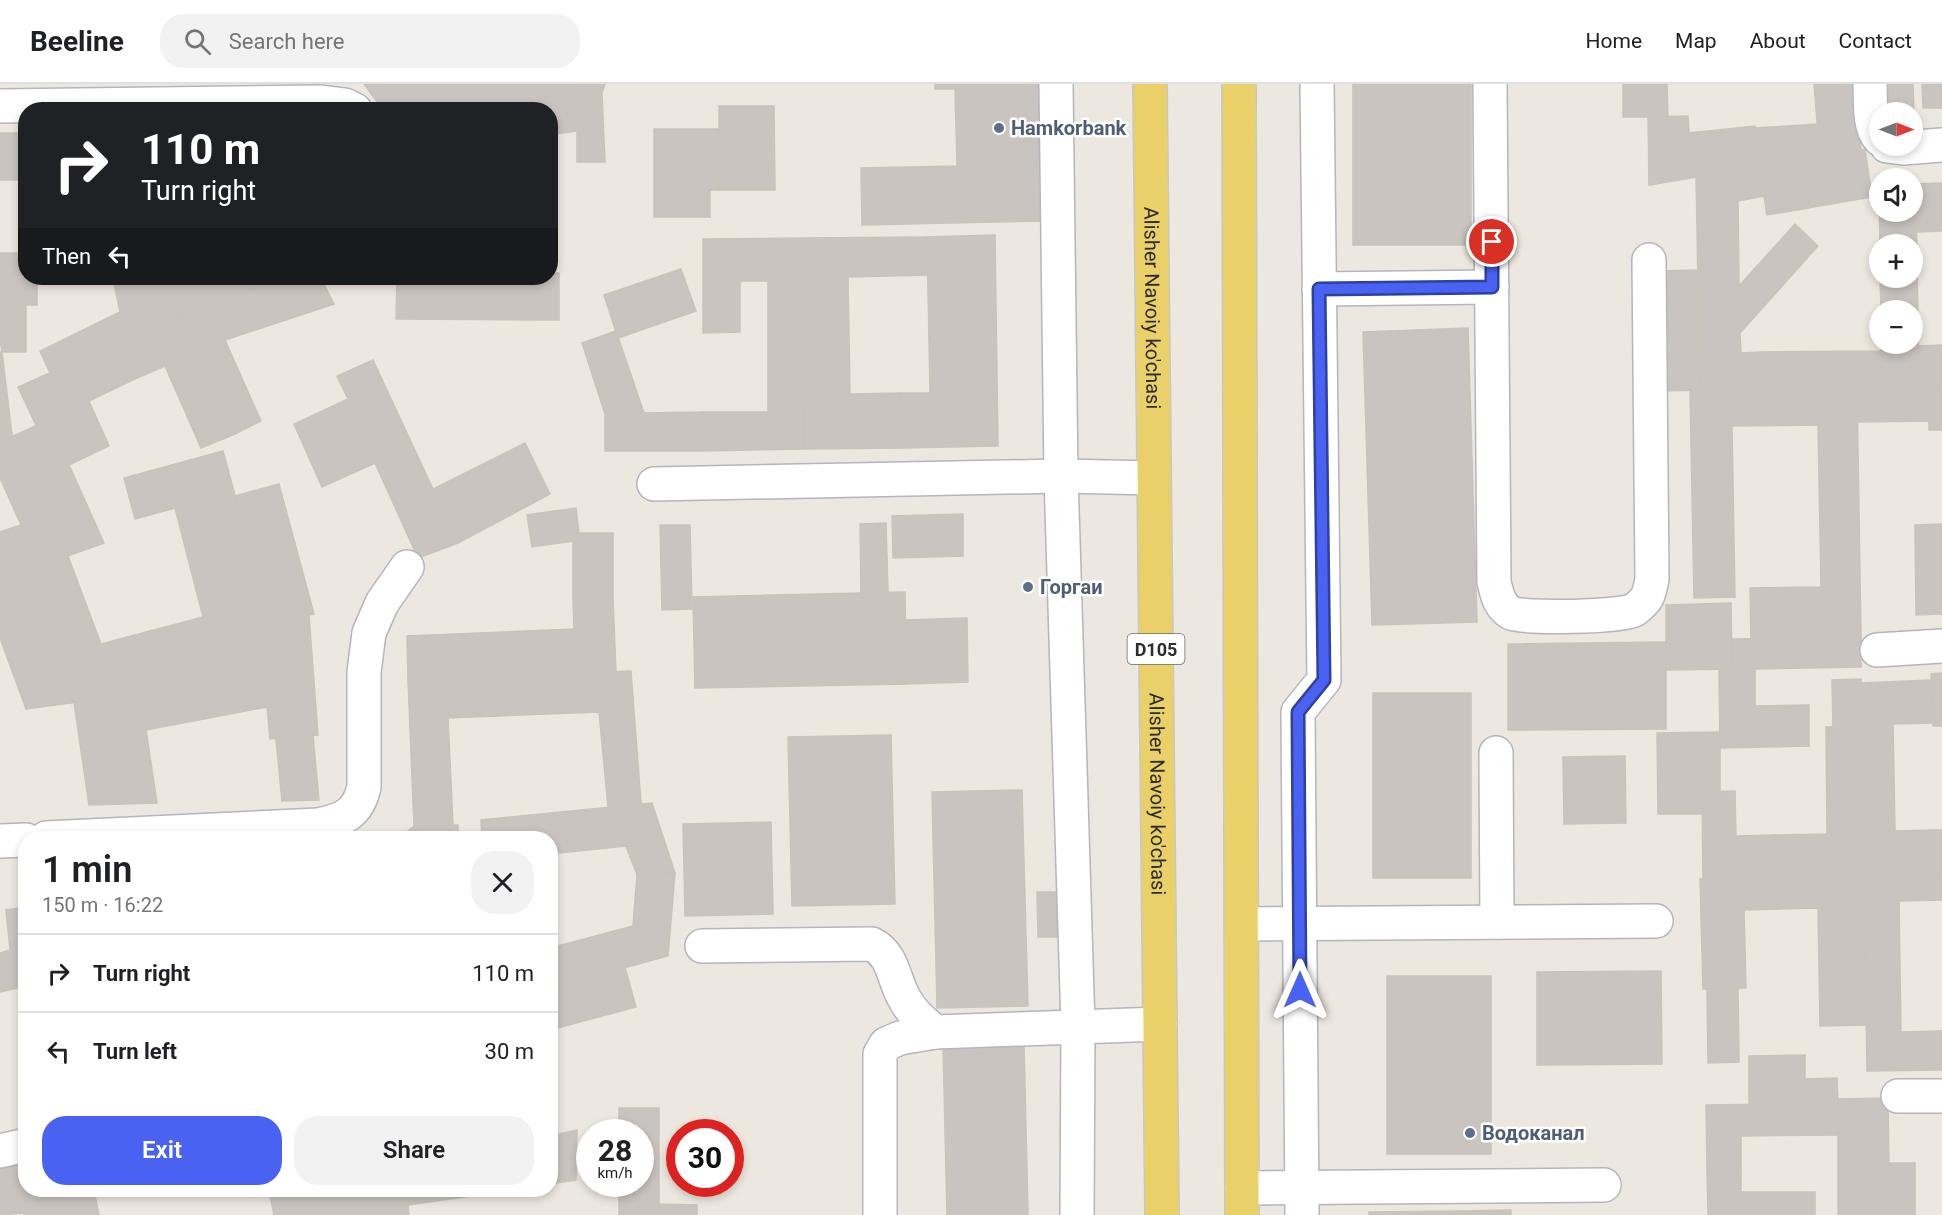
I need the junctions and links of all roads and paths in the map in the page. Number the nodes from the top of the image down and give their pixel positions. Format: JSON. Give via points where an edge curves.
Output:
{"nodes":[{"id":1,"x":1056,"y":84,"type":"edge"},
{"id":2,"x":1150,"y":84,"type":"edge"},
{"id":3,"x":1239,"y":84,"type":"edge"},
{"id":4,"x":1317,"y":84,"type":"edge"},
{"id":5,"x":1490,"y":84,"type":"edge"},
{"id":6,"x":1870,"y":84,"type":"edge"},
{"id":7,"x":1871,"y":102,"type":"edge"},
{"id":8,"x":0,"y":106,"type":"edge"},
{"id":9,"x":18,"y":106,"type":"edge"},
{"id":10,"x":1942,"y":145,"type":"edge"},
{"id":11,"x":1923,"y":146,"type":"edge"},
{"id":12,"x":1648,"y":260,"type":"dead end"},
{"id":13,"x":1492,"y":287,"type":"junction"},
{"id":14,"x":1319,"y":289,"type":"junction"},
{"id":15,"x":1061,"y":476,"type":"junction"},
{"id":16,"x":1154,"y":478,"type":"junction"},
{"id":17,"x":654,"y":484,"type":"dead end"},
{"id":18,"x":407,"y":567,"type":"dead end"},
{"id":19,"x":1942,"y":646,"type":"edge"},
{"id":20,"x":1877,"y":650,"type":"dead end"},
{"id":21,"x":1496,"y":753,"type":"dead end"},
{"id":22,"x":192,"y":831,"type":"edge"},
{"id":23,"x":18,"y":840,"type":"edge"},
{"id":24,"x":0,"y":841,"type":"edge"},
{"id":25,"x":1656,"y":921,"type":"dead end"},
{"id":26,"x":1497,"y":922,"type":"junction"},
{"id":27,"x":1242,"y":924,"type":"junction"},
{"id":28,"x":1299,"y":924,"type":"junction"},
{"id":29,"x":702,"y":946,"type":"dead end"},
{"id":30,"x":1160,"y":1024,"type":"junction"},
{"id":31,"x":1078,"y":1026,"type":"junction"},
{"id":32,"x":934,"y":1032,"type":"junction"},
{"id":33,"x":1898,"y":1096,"type":"dead end"},
{"id":34,"x":1942,"y":1096,"type":"edge"},
{"id":35,"x":18,"y":1147,"type":"edge"},
{"id":36,"x":0,"y":1151,"type":"edge"},
{"id":37,"x":1604,"y":1185,"type":"dead end"},
{"id":38,"x":1302,"y":1201,"type":"edge"},
{"id":39,"x":1242,"y":1202,"type":"edge"},
{"id":40,"x":880,"y":1215,"type":"edge"},
{"id":41,"x":1077,"y":1215,"type":"edge"},
{"id":42,"x":1162,"y":1215,"type":"edge"}],
"edges":[{"from":1,"to":15,"type":"street"},
{"from":2,"to":16,"type":"main road","name":"Alisher Navoiy ko'chasi","number":"D105"},
{"from":3,"to":27,"type":"main road"},
{"from":4,"to":14,"type":"street"},
{"from":5,"to":13,"type":"street"},
{"from":6,"to":7,"type":"street"},
{"from":8,"to":9,"type":"street"},
{"from":10,"to":11,"type":"street"},
{"from":12,"to":13,"type":"street","via":[[1652,579],[1648,598],[1632,611],[1612,615],[1531,616],[1511,613],[1499,601],[1494,582]]},
{"from":13,"to":14,"type":"street"},
{"from":14,"to":28,"type":"street","via":[[1324,680],[1298,712]]},
{"from":15,"to":16,"type":"street"},
{"from":15,"to":17,"type":"street"},
{"from":15,"to":31,"type":"street"},
{"from":16,"to":30,"type":"main road","name":"Alisher Navoiy ko'chasi","number":"D105"},
{"from":18,"to":22,"type":"street","via":[[382,603],[369,633],[364,672],[361,801],[350,814],[335,822]]},
{"from":19,"to":20,"type":"street"},
{"from":21,"to":26,"type":"street"},
{"from":23,"to":24,"type":"street"},
{"from":25,"to":26,"type":"street"},
{"from":26,"to":28,"type":"street"},
{"from":27,"to":28,"type":"street"},
{"from":27,"to":39,"type":"main road"},
{"from":28,"to":38,"type":"street"},
{"from":29,"to":32,"type":"street","via":[[872,944],[883,950],[915,1015]]},
{"from":30,"to":31,"type":"street"},
{"from":30,"to":42,"type":"main road","name":"Alisher Navoiy ko'chasi","number":"D105"},
{"from":31,"to":32,"type":"street"},
{"from":31,"to":41,"type":"street"},
{"from":32,"to":40,"type":"street","via":[[900,1038],[886,1044],[880,1054]]},
{"from":33,"to":34,"type":"street"},
{"from":35,"to":36,"type":"street"},
{"from":37,"to":38,"type":"street"},
{"from":38,"to":39,"type":"street"}]}
